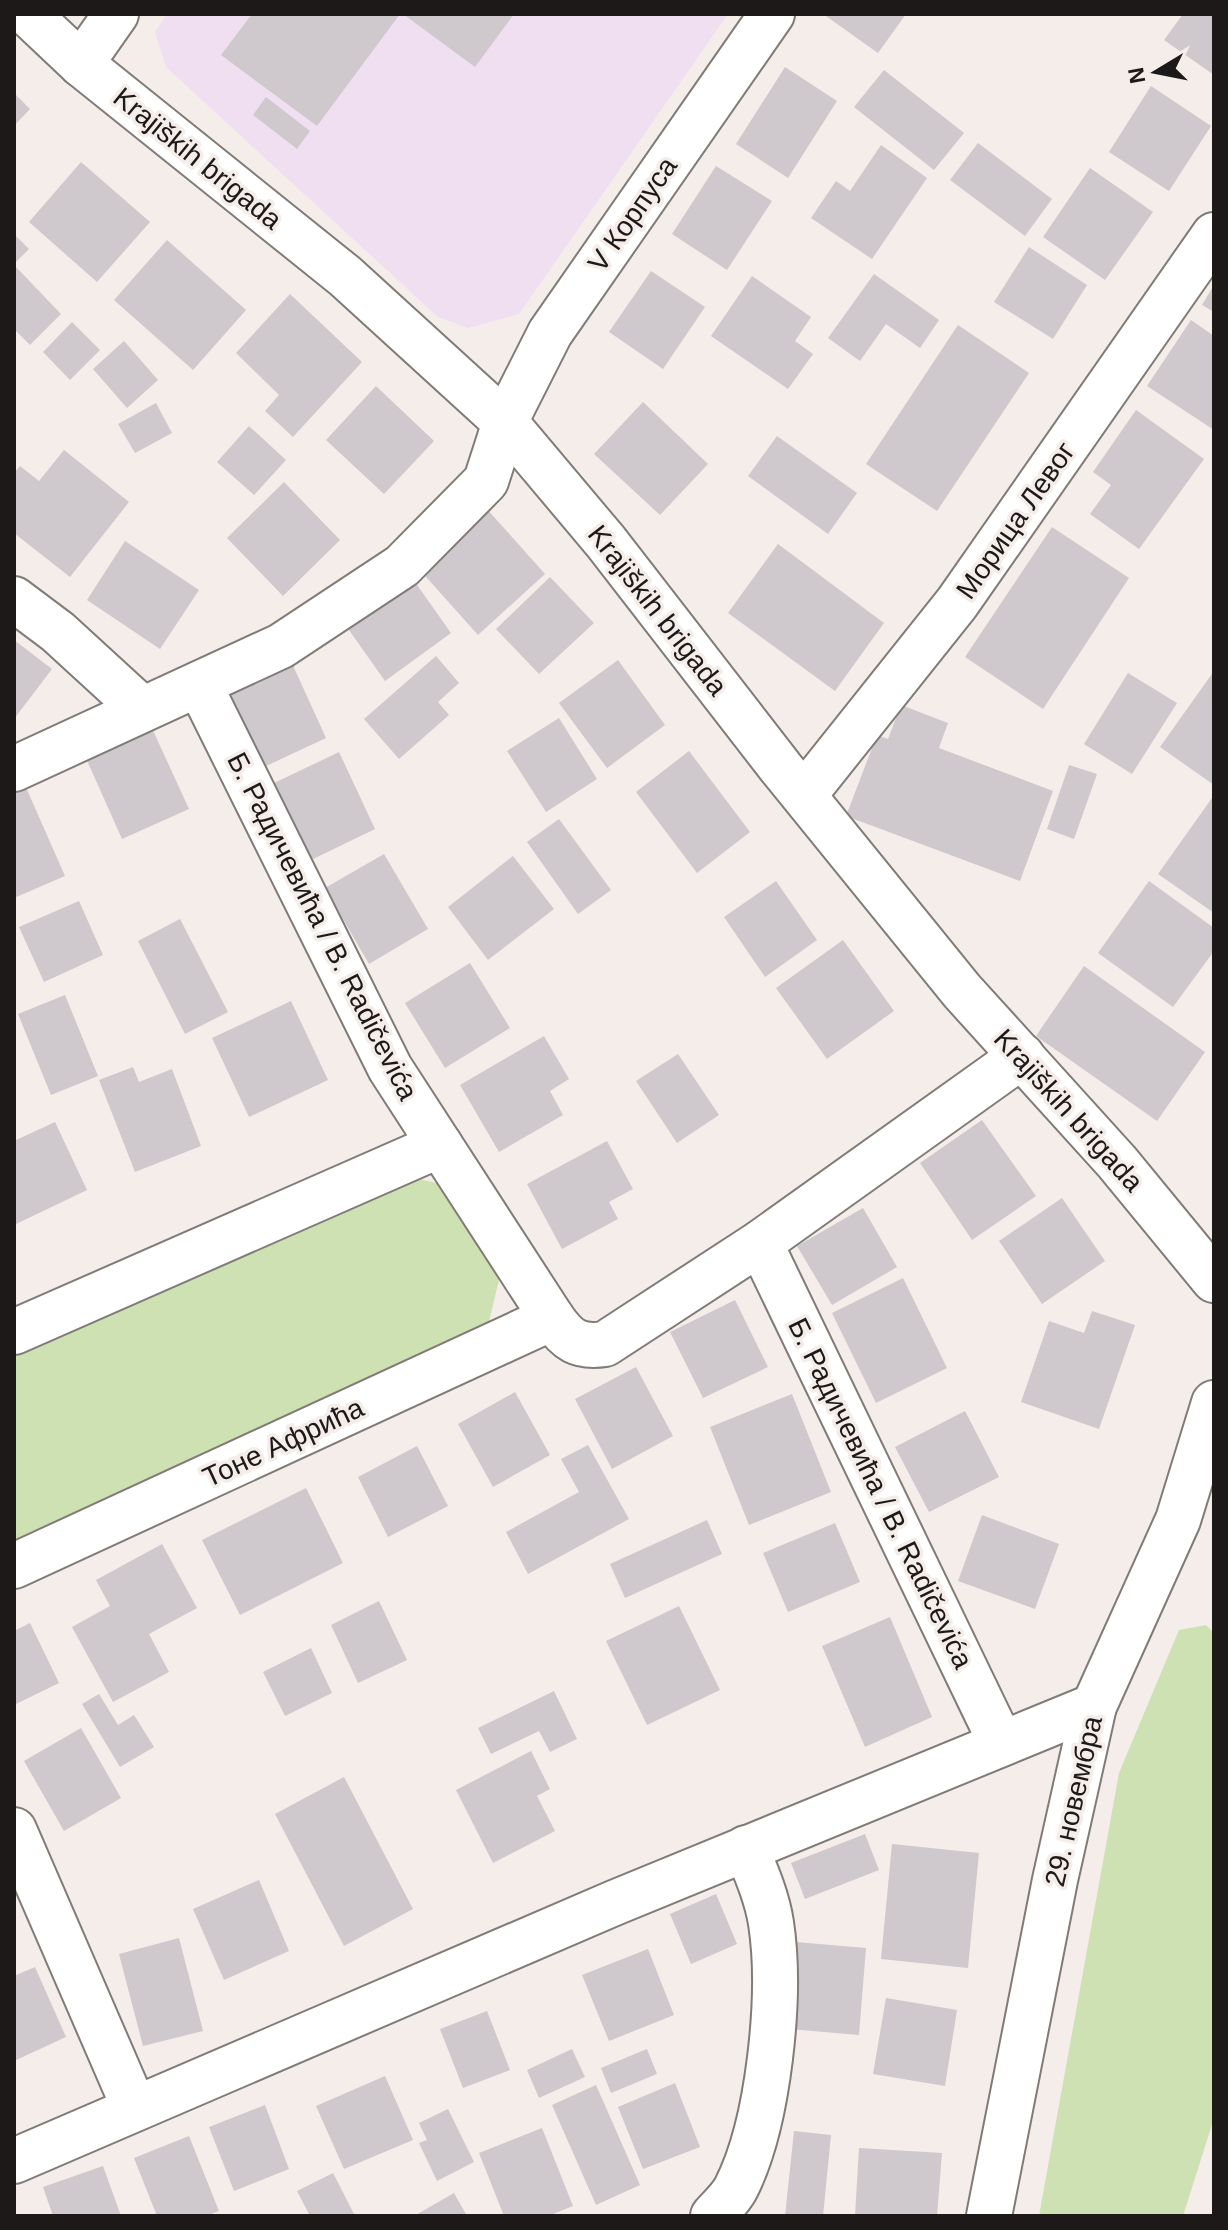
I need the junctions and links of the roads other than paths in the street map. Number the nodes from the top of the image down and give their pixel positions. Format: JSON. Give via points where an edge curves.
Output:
{"nodes":[{"id":1,"x":28,"y":14,"type":"edge"},
{"id":2,"x":116,"y":14,"type":"edge"},
{"id":3,"x":772,"y":14,"type":"edge"},
{"id":4,"x":81,"y":64,"type":"junction"},
{"id":5,"x":1214,"y":235,"type":"edge"},
{"id":6,"x":505,"y":422,"type":"junction"},
{"id":7,"x":14,"y":599,"type":"edge"},
{"id":8,"x":199,"y":684,"type":"junction"},
{"id":9,"x":142,"y":709,"type":"junction"},
{"id":10,"x":14,"y":769,"type":"edge"},
{"id":11,"x":804,"y":795,"type":"junction"},
{"id":12,"x":1022,"y":1056,"type":"junction"},
{"id":13,"x":440,"y":1145,"type":"junction"},
{"id":14,"x":760,"y":1243,"type":"junction"},
{"id":15,"x":1214,"y":1280,"type":"edge"},
{"id":16,"x":552,"y":1318,"type":"junction"},
{"id":17,"x":14,"y":1332,"type":"edge"},
{"id":18,"x":1214,"y":1403,"type":"edge"},
{"id":19,"x":14,"y":1566,"type":"edge"},
{"id":20,"x":1094,"y":1706,"type":"junction"},
{"id":21,"x":1001,"y":1743,"type":"junction"},
{"id":22,"x":14,"y":1830,"type":"edge"},
{"id":23,"x":746,"y":1848,"type":"junction"},
{"id":24,"x":134,"y":2107,"type":"junction"},
{"id":25,"x":14,"y":2161,"type":"edge"},
{"id":26,"x":713,"y":2216,"type":"edge"},
{"id":27,"x":989,"y":2216,"type":"edge"}],
"edges":[{"from":1,"to":4,"type":"street","name":"Krajiških brigada"},
{"from":2,"to":4,"type":"street"},
{"from":3,"to":6,"type":"street","name":"V Корпуса","via":[[550,333]]},
{"from":4,"to":6,"type":"street","name":"Krajiških brigada","via":[[345,276]]},
{"from":5,"to":11,"type":"street","name":"Морица Левог","via":[[957,603]]},
{"from":6,"to":8,"type":"street","name":"V Корпуса","via":[[486,481],[402,566],[281,646]]},
{"from":6,"to":11,"type":"street","name":"Krajiških brigada"},
{"from":7,"to":9,"type":"street"},
{"from":8,"to":9,"type":"street","name":"V Корпуса"},
{"from":8,"to":13,"type":"street","name":"Б. Радичевића / B. Radičevića","via":[[390,1068]]},
{"from":9,"to":10,"type":"street","name":"V Корпуса"},
{"from":11,"to":12,"type":"street","name":"Krajiških brigada","via":[[962,991]]},
{"from":12,"to":14,"type":"street","name":"Б. Радичевића / B. Radičevića"},
{"from":12,"to":15,"type":"street","name":"Krajiških brigada"},
{"from":13,"to":16,"type":"street","name":"Б. Радичевића / B. Radičevića"},
{"from":13,"to":17,"type":"street"},
{"from":14,"to":16,"type":"street","name":"Б. Радичевића / B. Radičevića","via":[[605,1344],[578,1345]]},
{"from":14,"to":21,"type":"street","name":"Б. Радичевића / B. Radičevića"},
{"from":16,"to":19,"type":"street","name":"Тоне Афрића"},
{"from":18,"to":20,"type":"street","name":"29. новембра","via":[[1178,1520]]},
{"from":20,"to":21,"type":"street"},
{"from":20,"to":27,"type":"street","name":"29. новембра"},
{"from":21,"to":23,"type":"street"},
{"from":22,"to":24,"type":"street"},
{"from":23,"to":24,"type":"street"},
{"from":23,"to":26,"type":"street","via":[[771,1924],[774,2008],[751,2152],[735,2191]]},
{"from":24,"to":25,"type":"street"}]}
